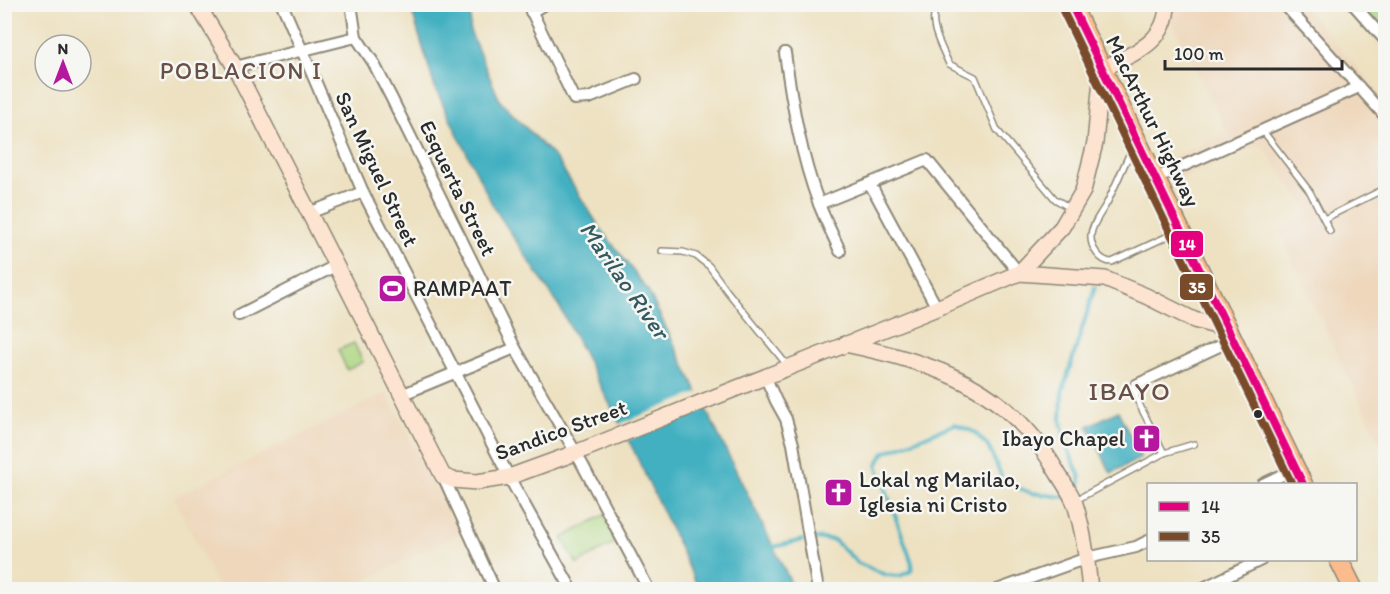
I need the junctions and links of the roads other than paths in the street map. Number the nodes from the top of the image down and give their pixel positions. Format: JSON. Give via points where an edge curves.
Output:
{"nodes":[{"id":1,"x":197,"y":4,"type":"edge"},
{"id":2,"x":282,"y":4,"type":"edge"},
{"id":3,"x":351,"y":4,"type":"edge"},
{"id":4,"x":545,"y":4,"type":"edge"},
{"id":5,"x":939,"y":4,"type":"edge"},
{"id":6,"x":1071,"y":4,"type":"edge"},
{"id":7,"x":1167,"y":4,"type":"edge"},
{"id":8,"x":1284,"y":4,"type":"edge"},
{"id":9,"x":1353,"y":4,"type":"edge"},
{"id":10,"x":530,"y":8,"type":"edge"},
{"id":11,"x":356,"y":37,"type":"junction"},
{"id":12,"x":1386,"y":41,"type":"edge"},
{"id":13,"x":301,"y":50,"type":"junction"},
{"id":14,"x":785,"y":53,"type":"dead end"},
{"id":15,"x":235,"y":67,"type":"junction"},
{"id":16,"x":1102,"y":69,"type":"junction"},
{"id":17,"x":636,"y":79,"type":"dead end"},
{"id":18,"x":1359,"y":87,"type":"junction"},
{"id":19,"x":1386,"y":117,"type":"edge"},
{"id":20,"x":1263,"y":131,"type":"junction"},
{"id":21,"x":1136,"y":140,"type":"junction"},
{"id":22,"x":1154,"y":179,"type":"junction"},
{"id":23,"x":868,"y":184,"type":"junction"},
{"id":24,"x":1386,"y":188,"type":"edge"},
{"id":25,"x":363,"y":192,"type":"junction"},
{"id":26,"x":819,"y":204,"type":"junction"},
{"id":27,"x":1072,"y":210,"type":"junction"},
{"id":28,"x":309,"y":213,"type":"junction"},
{"id":29,"x":1324,"y":219,"type":"junction"},
{"id":30,"x":1179,"y":231,"type":"junction"},
{"id":31,"x":1329,"y":231,"type":"dead end"},
{"id":32,"x":662,"y":251,"type":"dead end"},
{"id":33,"x":840,"y":251,"type":"dead end"},
{"id":34,"x":335,"y":266,"type":"junction"},
{"id":35,"x":1019,"y":273,"type":"junction"},
{"id":36,"x":936,"y":308,"type":"junction"},
{"id":37,"x":239,"y":315,"type":"dead end"},
{"id":38,"x":1230,"y":334,"type":"junction"},
{"id":39,"x":845,"y":344,"type":"junction"},
{"id":40,"x":515,"y":348,"type":"junction"},
{"id":41,"x":788,"y":366,"type":"junction"},
{"id":42,"x":457,"y":373,"type":"junction"},
{"id":43,"x":765,"y":376,"type":"junction"},
{"id":44,"x":1134,"y":394,"type":"joint"},
{"id":45,"x":401,"y":395,"type":"junction"},
{"id":46,"x":1194,"y":444,"type":"dead end"},
{"id":47,"x":575,"y":453,"type":"junction"},
{"id":48,"x":1164,"y":453,"type":"junction"},
{"id":49,"x":443,"y":476,"type":"junction"},
{"id":50,"x":509,"y":477,"type":"junction"},
{"id":51,"x":1299,"y":477,"type":"edge"},
{"id":52,"x":1268,"y":483,"type":"edge"},
{"id":53,"x":1074,"y":501,"type":"junction"},
{"id":54,"x":1147,"y":542,"type":"edge"},
{"id":55,"x":1087,"y":558,"type":"junction"},
{"id":56,"x":1259,"y":561,"type":"edge"},
{"id":57,"x":1340,"y":561,"type":"edge"},
{"id":58,"x":495,"y":590,"type":"edge"},
{"id":59,"x":572,"y":590,"type":"edge"},
{"id":60,"x":649,"y":590,"type":"edge"},
{"id":61,"x":818,"y":590,"type":"edge"},
{"id":62,"x":997,"y":590,"type":"edge"},
{"id":63,"x":1090,"y":590,"type":"edge"},
{"id":64,"x":1199,"y":590,"type":"edge"},
{"id":65,"x":1354,"y":590,"type":"edge"}],
"edges":[{"from":1,"to":15,"type":"main road"},
{"from":2,"to":13,"type":"street","name":"San Miguel Street"},
{"from":3,"to":11,"type":"street"},
{"from":4,"to":10,"type":"street"},
{"from":5,"to":27,"type":"lane","via":[[932,18],[949,64],[975,77],[997,130],[1055,199]]},
{"from":6,"to":16,"type":"highway","name":"MacArthur Highway"},
{"from":7,"to":16,"type":"main road","via":[[1163,25],[1155,39]]},
{"from":8,"to":18,"type":"street"},
{"from":9,"to":12,"type":"street"},
{"from":10,"to":17,"type":"street","via":[[574,99],[589,98]]},
{"from":11,"to":13,"type":"street"},
{"from":11,"to":40,"type":"street","name":"Esquerta Street","via":[[392,99]]},
{"from":13,"to":15,"type":"street"},
{"from":13,"to":25,"type":"street","name":"San Miguel Street"},
{"from":14,"to":26,"type":"street","via":[[792,103]]},
{"from":15,"to":28,"type":"main road"},
{"from":16,"to":21,"type":"highway","name":"MacArthur Highway"},
{"from":16,"to":27,"type":"main road","name":"Sandico Street","via":[[1093,157],[1083,191]]},
{"from":18,"to":19,"type":"street"},
{"from":18,"to":20,"type":"street"},
{"from":20,"to":22,"type":"street"},
{"from":20,"to":29,"type":"lane","via":[[1310,192]]},
{"from":21,"to":22,"type":"highway","name":"MacArthur Highway"},
{"from":21,"to":30,"type":"lane","via":[[1090,238],[1100,258],[1112,262]]},
{"from":22,"to":30,"type":"highway","name":"MacArthur Highway"},
{"from":23,"to":26,"type":"street"},
{"from":23,"to":35,"type":"street","via":[[927,160]]},
{"from":23,"to":36,"type":"street"},
{"from":24,"to":29,"type":"lane"},
{"from":25,"to":28,"type":"street"},
{"from":25,"to":42,"type":"street","name":"San Miguel Street"},
{"from":26,"to":33,"type":"street"},
{"from":27,"to":35,"type":"main road","name":"Sandico Street","via":[[1062,227]]},
{"from":28,"to":34,"type":"main road"},
{"from":29,"to":31,"type":"lane"},
{"from":30,"to":38,"type":"highway","name":"MacArthur Highway"},
{"from":32,"to":41,"type":"lane","via":[[696,256],[709,266]]},
{"from":34,"to":37,"type":"street"},
{"from":34,"to":45,"type":"main road"},
{"from":35,"to":36,"type":"main road","name":"Sandico Street"},
{"from":35,"to":38,"type":"main road","name":"Sandico Street","via":[[1105,279]]},
{"from":36,"to":39,"type":"main road","name":"Sandico Street"},
{"from":38,"to":44,"type":"street","via":[[1136,385]]},
{"from":38,"to":51,"type":"highway","name":"MacArthur Highway"},
{"from":39,"to":41,"type":"main road","name":"Sandico Street"},
{"from":39,"to":53,"type":"main road","via":[[897,355],[938,370],[998,401],[1048,456]]},
{"from":40,"to":42,"type":"street"},
{"from":40,"to":47,"type":"street","name":"Esquerta Street"},
{"from":41,"to":43,"type":"main road","name":"Sandico Street"},
{"from":42,"to":45,"type":"street"},
{"from":42,"to":50,"type":"street","name":"San Miguel Street"},
{"from":43,"to":47,"type":"main road","name":"Sandico Street"},
{"from":43,"to":61,"type":"street","via":[[786,419],[793,444]]},
{"from":44,"to":48,"type":"lane"},
{"from":45,"to":49,"type":"main road"},
{"from":46,"to":48,"type":"lane"},
{"from":47,"to":50,"type":"main road","name":"Sandico Street"},
{"from":47,"to":60,"type":"street","name":"Esquerta Street"},
{"from":48,"to":53,"type":"lane"},
{"from":49,"to":50,"type":"main road","name":"Sandico Street","via":[[477,482]]},
{"from":49,"to":58,"type":"street"},
{"from":50,"to":59,"type":"street","name":"San Miguel Street"},
{"from":51,"to":52,"type":"street"},
{"from":53,"to":55,"type":"main road"},
{"from":54,"to":55,"type":"street"},
{"from":55,"to":62,"type":"street"},
{"from":55,"to":63,"type":"main road"},
{"from":56,"to":64,"type":"street"},
{"from":57,"to":65,"type":"highway"}]}
